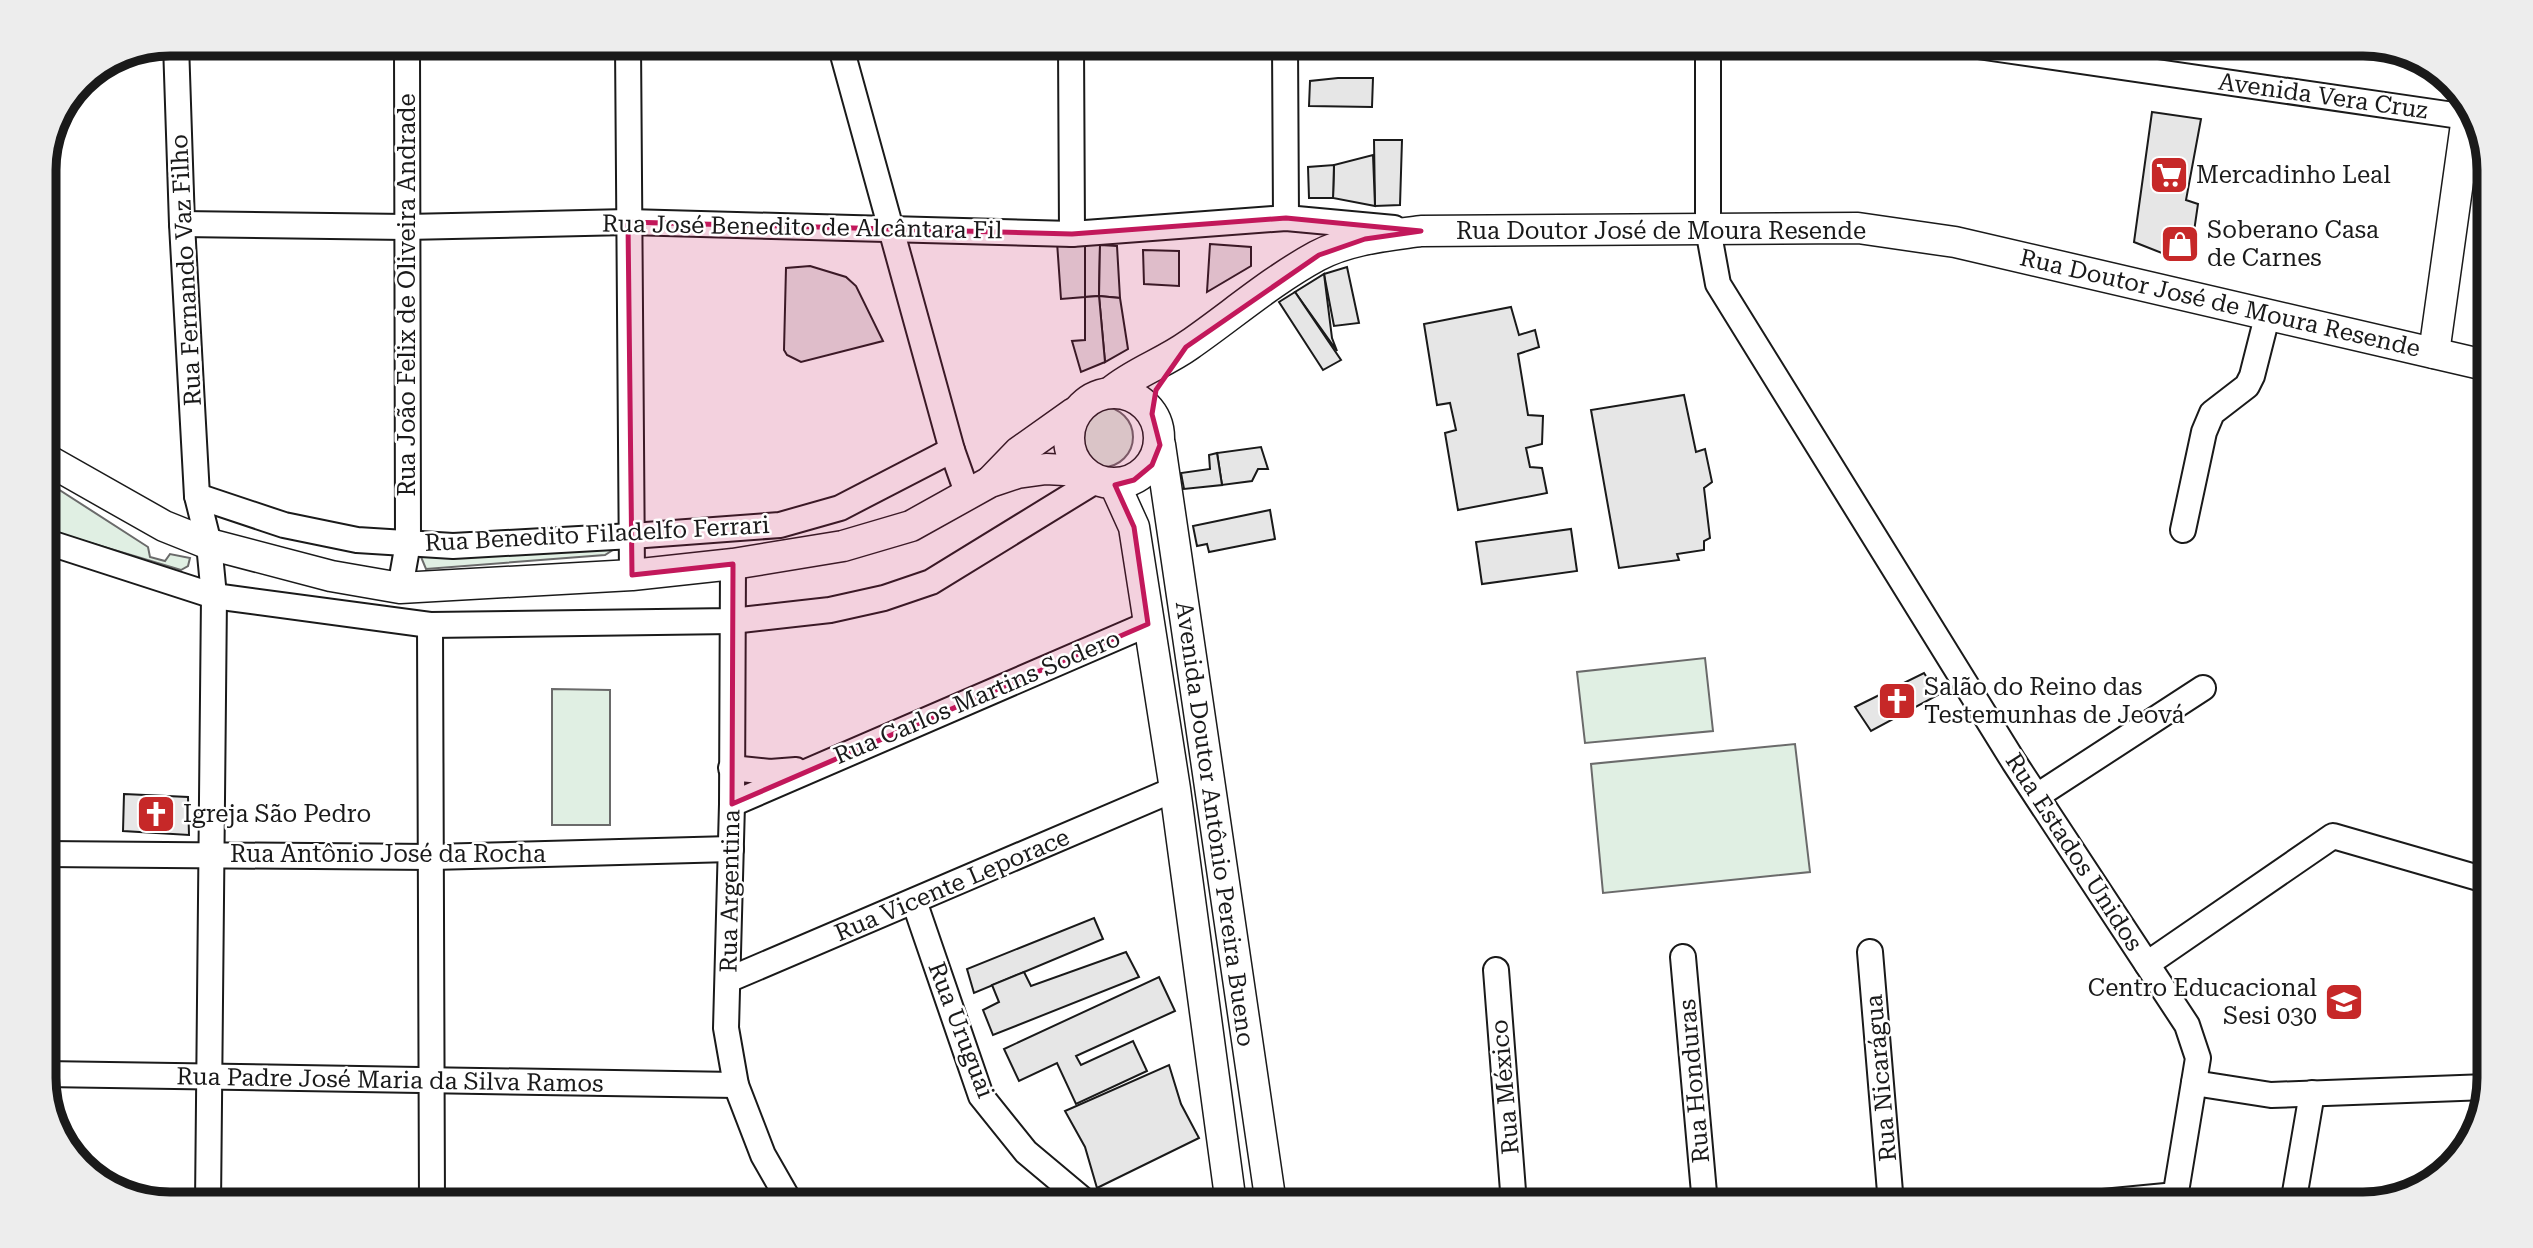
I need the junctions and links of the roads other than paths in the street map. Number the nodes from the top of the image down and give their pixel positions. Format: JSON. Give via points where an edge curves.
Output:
{"nodes":[{"id":1,"x":176,"y":56,"type":"edge"},
{"id":2,"x":407,"y":56,"type":"edge"},
{"id":3,"x":628,"y":56,"type":"edge"},
{"id":4,"x":842,"y":56,"type":"edge"},
{"id":5,"x":1071,"y":56,"type":"edge"},
{"id":6,"x":1285,"y":56,"type":"edge"},
{"id":7,"x":1708,"y":56,"type":"edge"},
{"id":8,"x":2046,"y":56,"type":"edge"},
{"id":9,"x":2464,"y":117,"type":"edge"},
{"id":10,"x":2469,"y":127,"type":"edge"},
{"id":11,"x":1286,"y":218,"type":"junction"},
{"id":12,"x":628,"y":222,"type":"junction"},
{"id":13,"x":182,"y":224,"type":"junction"},
{"id":14,"x":406,"y":227,"type":"junction"},
{"id":15,"x":890,"y":227,"type":"junction"},
{"id":16,"x":1708,"y":229,"type":"junction"},
{"id":17,"x":1421,"y":231,"type":"junction"},
{"id":18,"x":1072,"y":234,"type":"junction"},
{"id":19,"x":2268,"y":313,"type":"junction"},
{"id":20,"x":1186,"y":347,"type":"junction"},
{"id":21,"x":2434,"y":353,"type":"junction"},
{"id":22,"x":2477,"y":363,"type":"edge"},
{"id":23,"x":1111,"y":392,"type":"junction"},
{"id":24,"x":1074,"y":413,"type":"junction"},
{"id":25,"x":1152,"y":414,"type":"junction"},
{"id":26,"x":1160,"y":444,"type":"junction"},
{"id":27,"x":952,"y":450,"type":"junction"},
{"id":28,"x":56,"y":465,"type":"edge"},
{"id":29,"x":1098,"y":479,"type":"junction"},
{"id":30,"x":979,"y":489,"type":"junction"},
{"id":31,"x":197,"y":496,"type":"junction"},
{"id":32,"x":2183,"y":530,"type":"dead end"},
{"id":33,"x":632,"y":536,"type":"junction"},
{"id":34,"x":408,"y":543,"type":"junction"},
{"id":35,"x":209,"y":544,"type":"junction"},
{"id":36,"x":56,"y":545,"type":"edge"},
{"id":37,"x":733,"y":564,"type":"junction"},
{"id":38,"x":632,"y":575,"type":"junction"},
{"id":39,"x":400,"y":588,"type":"junction"},
{"id":40,"x":214,"y":596,"type":"junction"},
{"id":41,"x":732,"y":621,"type":"junction"},
{"id":42,"x":1148,"y":624,"type":"junction"},
{"id":43,"x":430,"y":625,"type":"junction"},
{"id":44,"x":2203,"y":688,"type":"dead end"},
{"id":45,"x":731,"y":768,"type":"junction"},
{"id":46,"x":807,"y":769,"type":"junction"},
{"id":47,"x":1175,"y":789,"type":"junction"},
{"id":48,"x":2037,"y":796,"type":"junction"},
{"id":49,"x":732,"y":804,"type":"junction"},
{"id":50,"x":731,"y":849,"type":"junction"},
{"id":51,"x":56,"y":854,"type":"edge"},
{"id":52,"x":211,"y":855,"type":"junction"},
{"id":53,"x":432,"y":857,"type":"junction"},
{"id":54,"x":2477,"y":878,"type":"edge"},
{"id":55,"x":914,"y":901,"type":"junction"},
{"id":56,"x":1870,"y":952,"type":"dead end"},
{"id":57,"x":1683,"y":957,"type":"dead end"},
{"id":58,"x":2147,"y":964,"type":"junction"},
{"id":59,"x":1496,"y":970,"type":"dead end"},
{"id":60,"x":727,"y":980,"type":"junction"},
{"id":61,"x":56,"y":1074,"type":"edge"},
{"id":62,"x":209,"y":1077,"type":"junction"},
{"id":63,"x":432,"y":1080,"type":"junction"},
{"id":64,"x":2194,"y":1083,"type":"junction"},
{"id":65,"x":736,"y":1085,"type":"junction"},
{"id":66,"x":2476,"y":1087,"type":"edge"},
{"id":67,"x":2312,"y":1093,"type":"junction"},
{"id":68,"x":208,"y":1192,"type":"edge"},
{"id":69,"x":432,"y":1192,"type":"edge"},
{"id":70,"x":784,"y":1192,"type":"edge"},
{"id":71,"x":1074,"y":1192,"type":"edge"},
{"id":72,"x":1229,"y":1192,"type":"edge"},
{"id":73,"x":1269,"y":1192,"type":"edge"},
{"id":74,"x":1513,"y":1192,"type":"edge"},
{"id":75,"x":1704,"y":1192,"type":"edge"},
{"id":76,"x":1890,"y":1192,"type":"edge"},
{"id":77,"x":2176,"y":1192,"type":"edge"},
{"id":78,"x":2295,"y":1192,"type":"edge"}],
"edges":[{"from":1,"to":13,"type":"street","name":"Rua Fernando Vaz Filho"},
{"from":2,"to":14,"type":"street","name":"Rua João Felix de Oliveira Andrade"},
{"from":3,"to":12,"type":"street"},
{"from":4,"to":15,"type":"street"},
{"from":5,"to":18,"type":"street"},
{"from":6,"to":11,"type":"street"},
{"from":7,"to":16,"type":"street","name":"Rua Estados Unidos"},
{"from":8,"to":9,"type":"street","name":"Avenida Vera Cruz"},
{"from":10,"to":21,"type":"main road"},
{"from":11,"to":17,"type":"street","name":"Rua José Benedito de Alcântara Fil"},
{"from":11,"to":18,"type":"street","name":"Rua José Benedito de Alcântara Fil"},
{"from":12,"to":14,"type":"street","name":"Rua José Benedito de Alcântara Fil"},
{"from":12,"to":15,"type":"street","name":"Rua José Benedito de Alcântara Fil"},
{"from":12,"to":33,"type":"street"},
{"from":13,"to":14,"type":"street","name":"Rua José Benedito de Alcântara Fil"},
{"from":13,"to":31,"type":"street","name":"Rua Fernando Vaz Filho"},
{"from":14,"to":34,"type":"street","name":"Rua João Felix de Oliveira Andrade"},
{"from":15,"to":18,"type":"street","name":"Rua José Benedito de Alcântara Fil"},
{"from":15,"to":27,"type":"street"},
{"from":16,"to":17,"type":"main road","name":"Rua Doutor José de Moura Resende"},
{"from":16,"to":19,"type":"main road","name":"Rua Doutor José de Moura Resende","via":[[1858,228],[1955,242]]},
{"from":16,"to":48,"type":"street","name":"Rua Estados Unidos","via":[[1718,284]]},
{"from":17,"to":20,"type":"main road","name":"Rua Doutor José de Moura Resende","via":[[1365,239],[1319,255]]},
{"from":19,"to":21,"type":"main road","name":"Rua Doutor José de Moura Resende"},
{"from":19,"to":32,"type":"street","via":[[2247,386],[2212,413],[2204,432]]},
{"from":20,"to":23,"type":"main road","name":"Rua Doutor José de Moura Resende"},
{"from":20,"to":25,"type":"main road","name":"Rua Doutor José de Moura Resende","via":[[1156,390]]},
{"from":21,"to":22,"type":"main road","name":"Rua Doutor José de Moura Resende"},
{"from":23,"to":24,"type":"main road","via":[[1093,397]]},
{"from":23,"to":25,"type":"main road","via":[[1140,401]]},
{"from":24,"to":29,"type":"main road","via":[[1067,434],[1071,458]]},
{"from":24,"to":30,"type":"main road","via":[[1019,452]]},
{"from":25,"to":26,"type":"main road"},
{"from":26,"to":29,"type":"main road","via":[[1152,464],[1134,480]]},
{"from":26,"to":73,"type":"main road","name":"Avenida Doutor Antônio Pereira Bueno"},
{"from":27,"to":30,"type":"street"},
{"from":27,"to":33,"type":"street","name":"Rua Benedito Filadelfo Ferrari","via":[[840,508],[779,525]]},
{"from":28,"to":35,"type":"main road","via":[[164,526]]},
{"from":29,"to":30,"type":"main road","via":[[1046,469],[1017,473]]},
{"from":29,"to":41,"type":"street","via":[[931,582],[830,610]]},
{"from":29,"to":42,"type":"main road","name":"Avenida Doutor Antônio Pereira Bueno","via":[[1134,527]]},
{"from":30,"to":37,"type":"main road","via":[[911,526],[843,546]]},
{"from":31,"to":34,"type":"street","name":"Rua Benedito Filadelfo Ferrari","via":[[284,525],[357,540]]},
{"from":31,"to":35,"type":"street"},
{"from":33,"to":34,"type":"street","name":"Rua Benedito Filadelfo Ferrari","via":[[453,546]]},
{"from":33,"to":38,"type":"street"},
{"from":34,"to":39,"type":"street","name":"Rua João Felix de Oliveira Andrade"},
{"from":35,"to":39,"type":"main road","via":[[331,576]]},
{"from":35,"to":40,"type":"street"},
{"from":36,"to":40,"type":"street"},
{"from":37,"to":38,"type":"main road"},
{"from":37,"to":41,"type":"street","name":"Rua Argentina"},
{"from":38,"to":39,"type":"main road"},
{"from":40,"to":43,"type":"street"},
{"from":40,"to":52,"type":"street"},
{"from":41,"to":43,"type":"street"},
{"from":41,"to":45,"type":"street","name":"Rua Argentina"},
{"from":42,"to":46,"type":"street","name":"Rua Carlos Martins Sodero"},
{"from":42,"to":47,"type":"main road","name":"Avenida Doutor Antônio Pereira Bueno"},
{"from":43,"to":53,"type":"street"},
{"from":44,"to":48,"type":"street"},
{"from":45,"to":46,"type":"street","name":"Rua Carlos Martins Sodero"},
{"from":45,"to":49,"type":"street","name":"Rua Argentina"},
{"from":46,"to":49,"type":"street","name":"Rua Carlos Martins Sodero"},
{"from":47,"to":55,"type":"street","name":"Rua Vicente Leporace"},
{"from":47,"to":72,"type":"main road","name":"Avenida Doutor Antônio Pereira Bueno"},
{"from":48,"to":58,"type":"street","name":"Rua Estados Unidos"},
{"from":49,"to":50,"type":"street","name":"Rua Argentina"},
{"from":50,"to":53,"type":"street","name":"Rua Antônio José da Rocha"},
{"from":50,"to":60,"type":"street","name":"Rua Argentina"},
{"from":51,"to":52,"type":"street","name":"Rua Antônio José da Rocha"},
{"from":52,"to":53,"type":"street","name":"Rua Antônio José da Rocha"},
{"from":52,"to":62,"type":"street"},
{"from":53,"to":63,"type":"street"},
{"from":54,"to":58,"type":"street","via":[[2333,836]]},
{"from":55,"to":60,"type":"street","name":"Rua Vicente Leporace"},
{"from":55,"to":71,"type":"street","name":"Rua Uruguai","via":[[981,1096],[1026,1152]]},
{"from":56,"to":76,"type":"street","name":"Rua Nicarágua"},
{"from":57,"to":75,"type":"street","name":"Rua Honduras"},
{"from":58,"to":64,"type":"street","name":"Rua Estados Unidos","via":[[2187,1025],[2198,1058]]},
{"from":59,"to":74,"type":"street","name":"Rua México"},
{"from":60,"to":65,"type":"street","name":"Rua Argentina","via":[[726,1028]]},
{"from":61,"to":62,"type":"street","name":"Rua Padre José Maria da Silva Ramos"},
{"from":62,"to":63,"type":"street","name":"Rua Padre José Maria da Silva Ramos"},
{"from":62,"to":68,"type":"street"},
{"from":63,"to":65,"type":"street","name":"Rua Padre José Maria da Silva Ramos"},
{"from":63,"to":69,"type":"street"},
{"from":64,"to":67,"type":"street","via":[[2271,1095]]},
{"from":64,"to":77,"type":"street","name":"Rua Estados Unidos"},
{"from":65,"to":70,"type":"street","name":"Rua Argentina","via":[[762,1155]]},
{"from":66,"to":67,"type":"street"},
{"from":67,"to":78,"type":"street"}]}
